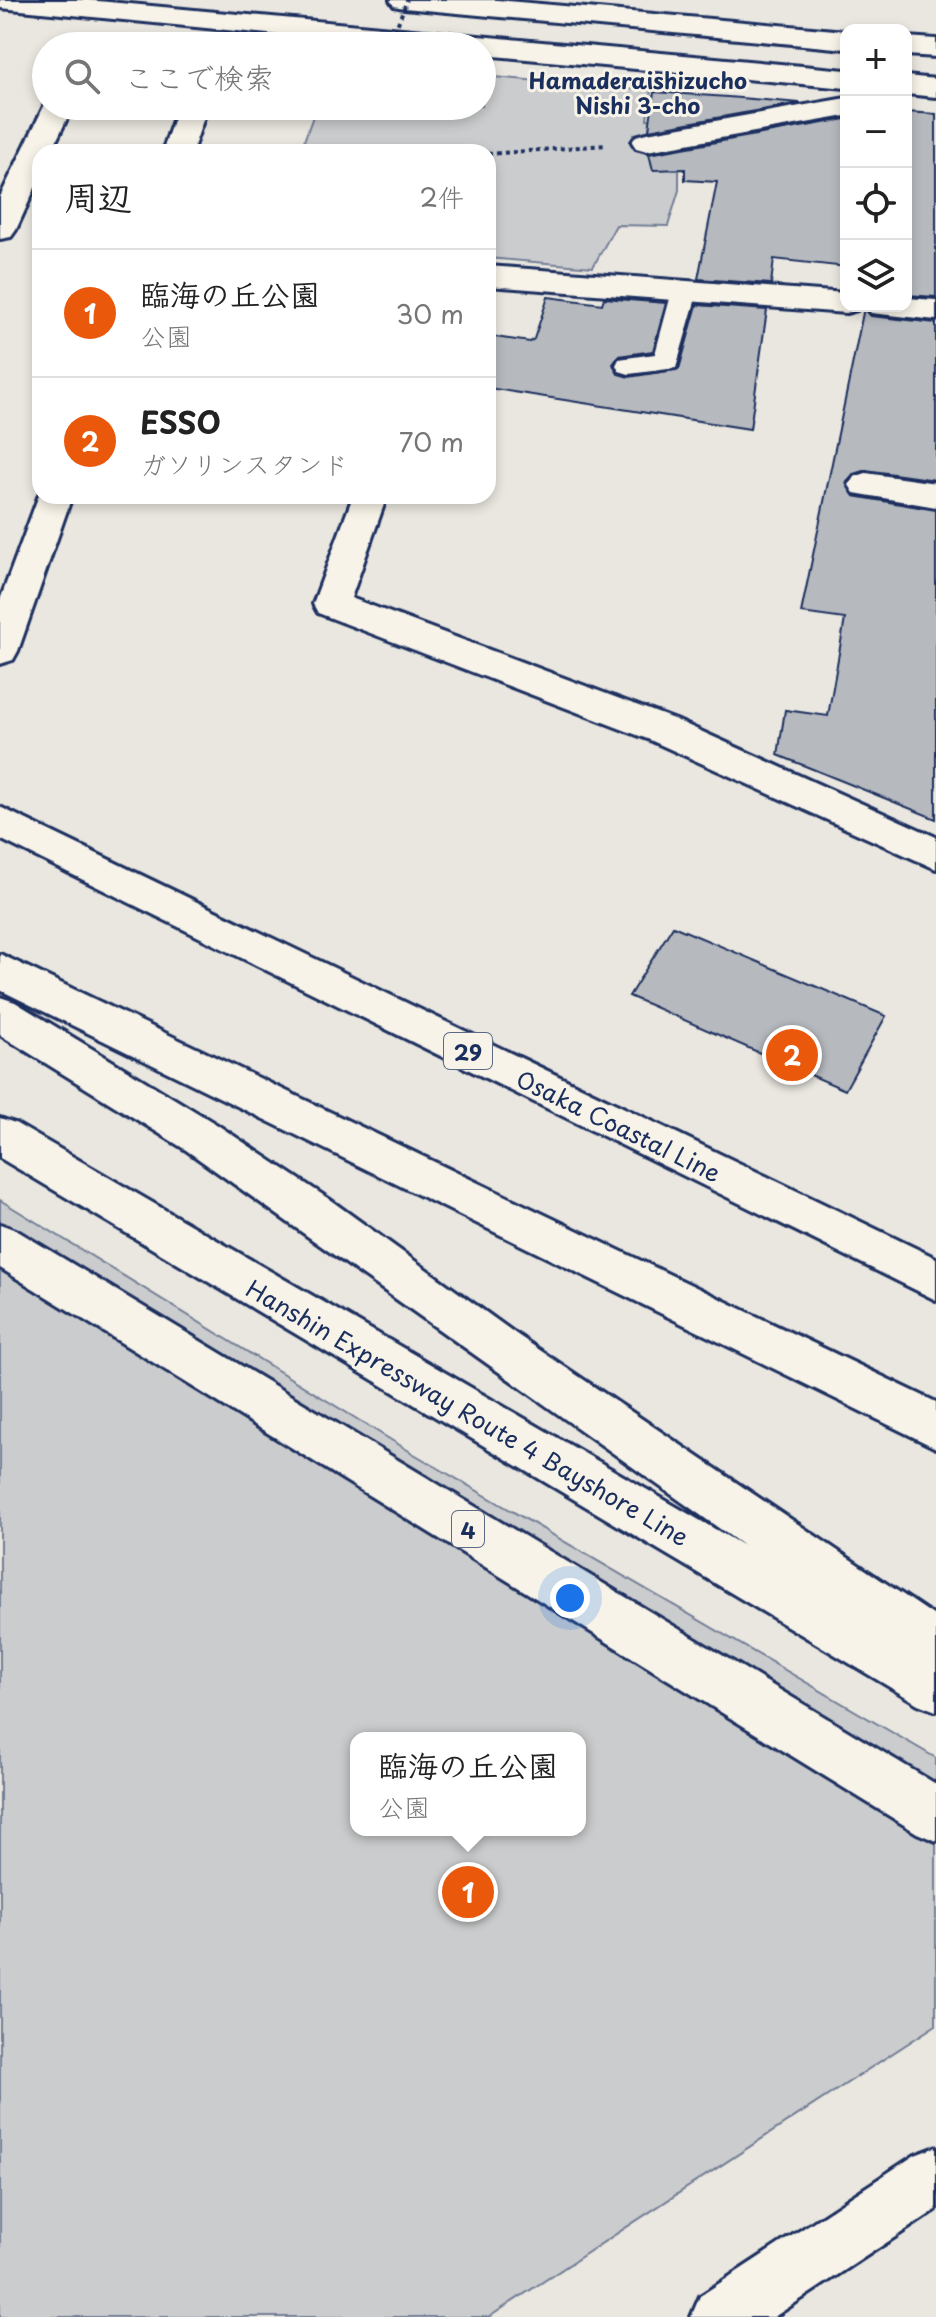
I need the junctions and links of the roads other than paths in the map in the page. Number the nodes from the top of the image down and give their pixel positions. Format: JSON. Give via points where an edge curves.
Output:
{"nodes":[{"id":1,"x":0,"y":0,"type":"edge"},
{"id":2,"x":202,"y":0,"type":"edge"},
{"id":3,"x":405,"y":0,"type":"edge"},
{"id":4,"x":554,"y":7,"type":"edge"},
{"id":5,"x":108,"y":14,"type":"edge"},
{"id":6,"x":214,"y":32,"type":"edge"},
{"id":7,"x":219,"y":32,"type":"edge"},
{"id":8,"x":840,"y":39,"type":"edge"},
{"id":9,"x":912,"y":46,"type":"edge"},
{"id":10,"x":496,"y":47,"type":"edge"},
{"id":11,"x":936,"y":48,"type":"edge"},
{"id":12,"x":840,"y":78,"type":"edge"},
{"id":13,"x":912,"y":86,"type":"edge"},
{"id":14,"x":936,"y":88,"type":"edge"},
{"id":15,"x":840,"y":108,"type":"edge"},
{"id":16,"x":51,"y":120,"type":"edge"},
{"id":17,"x":188,"y":120,"type":"edge"},
{"id":18,"x":647,"y":142,"type":"road end"},
{"id":19,"x":40,"y":144,"type":"edge"},
{"id":20,"x":180,"y":144,"type":"edge"},
{"id":21,"x":32,"y":162,"type":"edge"},
{"id":22,"x":0,"y":230,"type":"edge"},
{"id":23,"x":496,"y":277,"type":"edge"},
{"id":24,"x":685,"y":291,"type":"junction"},
{"id":25,"x":840,"y":303,"type":"edge"},
{"id":26,"x":912,"y":308,"type":"edge"},
{"id":27,"x":936,"y":310,"type":"edge"},
{"id":28,"x":629,"y":365,"type":"dead end"},
{"id":29,"x":866,"y":485,"type":"dead end"},
{"id":30,"x":936,"y":495,"type":"edge"},
{"id":31,"x":52,"y":504,"type":"edge"},
{"id":32,"x":367,"y":504,"type":"edge"},
{"id":33,"x":0,"y":651,"type":"edge"},
{"id":34,"x":0,"y":822,"type":"edge"},
{"id":35,"x":936,"y":854,"type":"edge"},
{"id":36,"x":0,"y":971,"type":"edge"},
{"id":37,"x":0,"y":1014,"type":"edge"},
{"id":38,"x":0,"y":1136,"type":"edge"},
{"id":39,"x":0,"y":1244,"type":"edge"},
{"id":40,"x":936,"y":1280,"type":"edge"},
{"id":41,"x":936,"y":1426,"type":"edge"},
{"id":42,"x":936,"y":1646,"type":"edge"},
{"id":43,"x":936,"y":1686,"type":"edge"},
{"id":44,"x":936,"y":1814,"type":"edge"},
{"id":45,"x":936,"y":2176,"type":"edge"},
{"id":46,"x":721,"y":2317,"type":"edge"}],
"edges":[{"from":1,"to":5,"type":"main road"},
{"from":2,"to":7,"type":"main road"},
{"from":3,"to":4,"type":"main road"},
{"from":4,"to":8,"type":"main road"},
{"from":5,"to":6,"type":"main road"},
{"from":9,"to":11,"type":"main road"},
{"from":10,"to":12,"type":"main road"},
{"from":13,"to":14,"type":"main road"},
{"from":15,"to":18,"type":"main road"},
{"from":16,"to":19,"type":"main road"},
{"from":17,"to":20,"type":"main road"},
{"from":21,"to":22,"type":"main road"},
{"from":23,"to":24,"type":"main road"},
{"from":24,"to":25,"type":"main road"},
{"from":24,"to":28,"type":"lane","via":[[666,362]]},
{"from":26,"to":27,"type":"main road"},
{"from":29,"to":30,"type":"main road"},
{"from":31,"to":33,"type":"main road"},
{"from":32,"to":35,"type":"main road","via":[[331,604],[663,730]]},
{"from":34,"to":40,"type":"main road","name":"Osaka Coastal Line","number":"29"},
{"from":36,"to":41,"type":"main road"},
{"from":37,"to":42,"type":"main road","via":[[201,1137],[500,1349]]},
{"from":38,"to":43,"type":"main road","name":"Hanshin Expressway Route 4 Bayshore Line"},
{"from":39,"to":44,"type":"main road","number":"4"},
{"from":45,"to":46,"type":"main road"}]}
